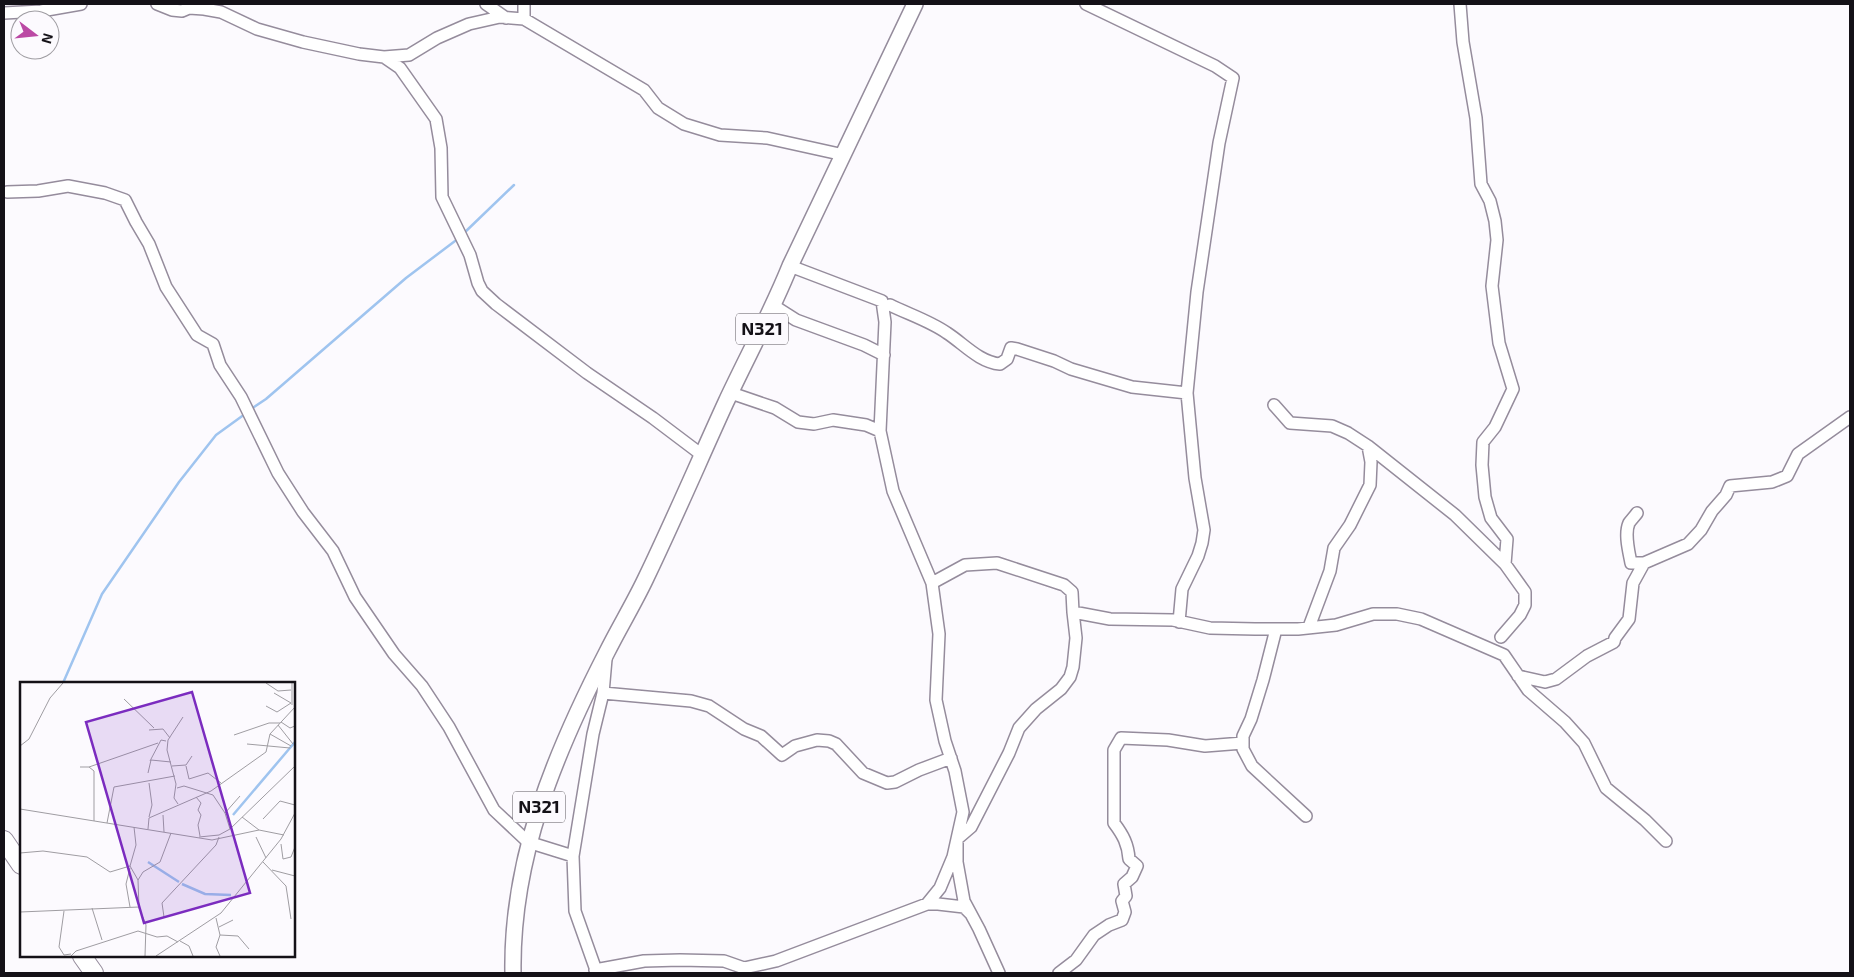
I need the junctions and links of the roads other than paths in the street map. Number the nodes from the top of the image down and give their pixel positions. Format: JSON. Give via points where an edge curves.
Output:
{"nodes":[{"id":1,"x":81,"y":4,"type":"edge"},
{"id":2,"x":157,"y":4,"type":"edge"},
{"id":3,"x":486,"y":4,"type":"edge"},
{"id":4,"x":524,"y":4,"type":"edge"},
{"id":5,"x":916,"y":4,"type":"edge"},
{"id":6,"x":1086,"y":4,"type":"edge"},
{"id":7,"x":1460,"y":4,"type":"edge"},
{"id":8,"x":4,"y":13,"type":"edge"},
{"id":9,"x":506,"y":18,"type":"junction"},
{"id":10,"x":524,"y":19,"type":"junction"},
{"id":11,"x":384,"y":57,"type":"junction"},
{"id":12,"x":844,"y":155,"type":"junction"},
{"id":13,"x":7,"y":192,"type":"dead end"},
{"id":14,"x":790,"y":266,"type":"junction"},
{"id":15,"x":890,"y":305,"type":"dead end"},
{"id":16,"x":774,"y":306,"type":"junction"},
{"id":17,"x":884,"y":355,"type":"junction"},
{"id":18,"x":731,"y":393,"type":"junction"},
{"id":19,"x":1187,"y":393,"type":"junction"},
{"id":20,"x":1274,"y":405,"type":"dead end"},
{"id":21,"x":1850,"y":417,"type":"edge"},
{"id":22,"x":880,"y":431,"type":"junction"},
{"id":23,"x":1368,"y":446,"type":"junction"},
{"id":24,"x":702,"y":455,"type":"junction"},
{"id":25,"x":1637,"y":513,"type":"dead end"},
{"id":26,"x":1644,"y":563,"type":"junction"},
{"id":27,"x":1505,"y":564,"type":"junction"},
{"id":28,"x":932,"y":583,"type":"junction"},
{"id":29,"x":1073,"y":612,"type":"junction"},
{"id":30,"x":1179,"y":622,"type":"junction"},
{"id":31,"x":1309,"y":627,"type":"junction"},
{"id":32,"x":1276,"y":629,"type":"junction"},
{"id":33,"x":1501,"y":637,"type":"dead end"},
{"id":34,"x":606,"y":653,"type":"junction"},
{"id":35,"x":1518,"y":676,"type":"junction"},
{"id":36,"x":603,"y":693,"type":"junction"},
{"id":37,"x":1243,"y":743,"type":"junction"},
{"id":38,"x":951,"y":758,"type":"junction"},
{"id":39,"x":1306,"y":816,"type":"dead end"},
{"id":40,"x":958,"y":839,"type":"junction"},
{"id":41,"x":4,"y":840,"type":"edge"},
{"id":42,"x":1666,"y":841,"type":"dead end"},
{"id":43,"x":528,"y":842,"type":"junction"},
{"id":44,"x":573,"y":856,"type":"junction"},
{"id":45,"x":20,"y":864,"type":"edge"},
{"id":46,"x":927,"y":904,"type":"junction"},
{"id":47,"x":972,"y":916,"type":"junction"},
{"id":48,"x":83,"y":957,"type":"edge"},
{"id":49,"x":596,"y":971,"type":"edge"},
{"id":50,"x":747,"y":971,"type":"edge"},
{"id":51,"x":94,"y":973,"type":"edge"},
{"id":52,"x":513,"y":973,"type":"edge"},
{"id":53,"x":999,"y":973,"type":"edge"},
{"id":54,"x":1059,"y":973,"type":"edge"}],
"edges":[{"from":1,"to":8,"type":"street"},
{"from":2,"to":11,"type":"street","via":[[177,10],[221,12],[257,29],[303,42]]},
{"from":3,"to":9,"type":"street"},
{"from":4,"to":10,"type":"street"},
{"from":5,"to":12,"type":"main road","number":"N321"},
{"from":6,"to":19,"type":"street","via":[[1215,66],[1233,78],[1219,143]]},
{"from":7,"to":27,"type":"street","via":[[1476,118],[1481,184],[1495,221],[1497,240],[1492,286],[1499,343],[1513,389],[1496,427],[1483,442],[1485,497],[1491,518],[1507,539]]},
{"from":9,"to":10,"type":"street"},
{"from":9,"to":11,"type":"street","via":[[469,24],[409,55]]},
{"from":10,"to":12,"type":"street","via":[[644,90],[658,108],[684,124],[720,136],[767,138]]},
{"from":11,"to":24,"type":"street","via":[[400,68],[436,119],[441,148],[442,197],[470,255],[482,291],[587,373]]},
{"from":12,"to":14,"type":"main road","number":"N321"},
{"from":13,"to":43,"type":"street","via":[[68,186],[125,200],[149,244],[166,287],[197,335],[213,344],[220,365],[241,397],[278,473],[334,551],[355,597],[449,727],[494,810]]},
{"from":14,"to":16,"type":"main road","number":"N321"},
{"from":14,"to":17,"type":"street","via":[[882,301]]},
{"from":15,"to":19,"type":"street","via":[[946,332],[992,363],[1000,364],[1007,359],[1011,348],[1017,348],[1071,369],[1132,387]]},
{"from":16,"to":17,"type":"street","via":[[796,320]]},
{"from":16,"to":18,"type":"main road","number":"N321"},
{"from":17,"to":22,"type":"street"},
{"from":18,"to":22,"type":"street","via":[[775,408],[798,422],[814,424],[833,420],[866,425]]},
{"from":18,"to":24,"type":"main road","number":"N321"},
{"from":19,"to":30,"type":"street","via":[[1195,478],[1204,530],[1198,556],[1182,590]]},
{"from":20,"to":23,"type":"street","via":[[1290,423],[1332,426]]},
{"from":21,"to":26,"type":"street","via":[[1798,454],[1787,476],[1772,482],[1730,486],[1688,544]]},
{"from":22,"to":28,"type":"street","via":[[894,491]]},
{"from":23,"to":27,"type":"street","via":[[1455,515]]},
{"from":23,"to":31,"type":"street","via":[[1372,462],[1370,485],[1334,548],[1330,571]]},
{"from":24,"to":34,"type":"main road","number":"N321","via":[[644,581]]},
{"from":25,"to":26,"type":"street","via":[[1629,523],[1628,547],[1631,563]]},
{"from":26,"to":35,"type":"street","via":[[1633,583],[1629,619],[1614,642],[1587,656],[1556,679],[1545,682]]},
{"from":27,"to":33,"type":"street","via":[[1525,592],[1525,605]]},
{"from":28,"to":29,"type":"street","via":[[964,565],[1001,563],[1064,585],[1072,592]]},
{"from":28,"to":38,"type":"street","via":[[939,634],[936,700]]},
{"from":29,"to":30,"type":"street","via":[[1110,619]]},
{"from":29,"to":40,"type":"street","via":[[1076,638],[1070,677],[1019,728],[971,827]]},
{"from":30,"to":32,"type":"street","via":[[1210,628]]},
{"from":31,"to":32,"type":"street"},
{"from":31,"to":35,"type":"street","via":[[1336,625],[1372,614],[1397,614],[1421,619],[1504,655]]},
{"from":32,"to":37,"type":"street"},
{"from":34,"to":36,"type":"street","number":"N321"},
{"from":34,"to":43,"type":"main road","number":"N321","via":[[548,784]]},
{"from":35,"to":42,"type":"street","via":[[1533,696],[1578,735],[1606,788]]},
{"from":36,"to":38,"type":"street","via":[[691,701],[709,706],[761,736],[782,755],[795,746],[817,740],[829,741],[836,744],[863,773],[887,783]]},
{"from":36,"to":44,"type":"street","number":"N321"},
{"from":37,"to":39,"type":"street","via":[[1242,749],[1252,766]]},
{"from":37,"to":54,"type":"street","via":[[1205,746],[1121,738],[1114,750],[1114,823],[1128,845],[1129,859],[1137,866],[1124,884],[1126,896],[1122,901],[1126,912],[1122,920],[1094,935],[1076,960]]},
{"from":38,"to":40,"type":"street","via":[[963,812]]},
{"from":40,"to":46,"type":"street","via":[[940,888]]},
{"from":40,"to":47,"type":"street","via":[[957,862],[964,901]]},
{"from":41,"to":45,"type":"highway"},
{"from":43,"to":44,"type":"street"},
{"from":43,"to":52,"type":"main road","number":"N321","via":[[514,925]]},
{"from":44,"to":49,"type":"street","number":"N321","via":[[575,911]]},
{"from":46,"to":47,"type":"street","via":[[964,907]]},
{"from":46,"to":50,"type":"street"},
{"from":47,"to":53,"type":"street"},
{"from":48,"to":51,"type":"highway"},
{"from":49,"to":50,"type":"street","via":[[644,961],[680,960],[724,961]]}]}
